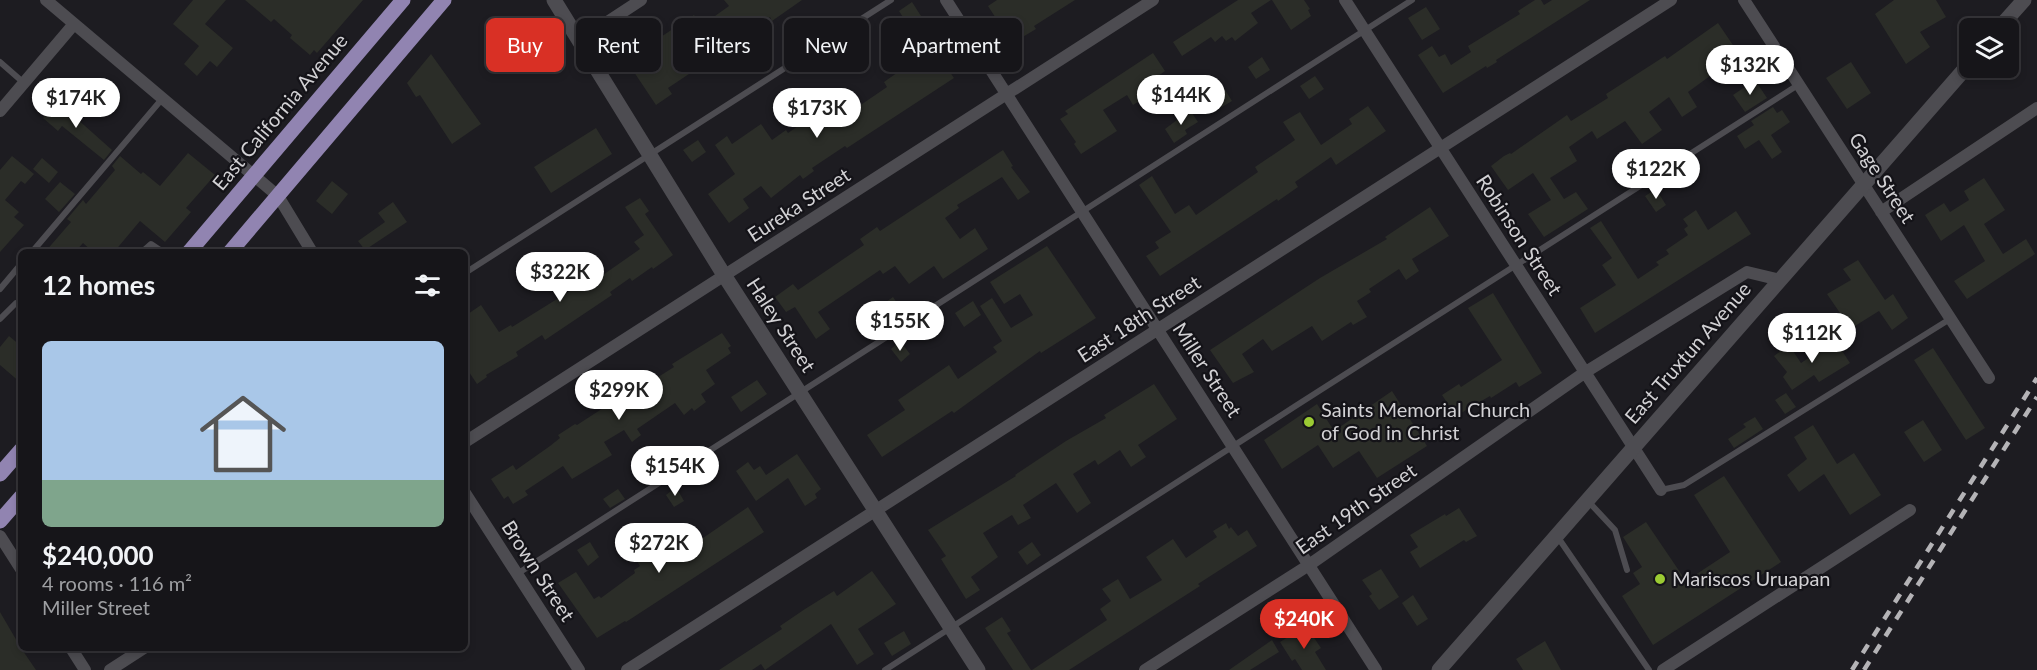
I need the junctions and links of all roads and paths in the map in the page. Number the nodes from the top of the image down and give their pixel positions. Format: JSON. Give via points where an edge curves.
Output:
{"nodes":[{"id":1,"x":46,"y":0,"type":"edge"},
{"id":2,"x":404,"y":0,"type":"edge"},
{"id":3,"x":444,"y":0,"type":"edge"},
{"id":4,"x":554,"y":0,"type":"edge"},
{"id":5,"x":640,"y":0,"type":"edge"},
{"id":6,"x":891,"y":0,"type":"edge"},
{"id":7,"x":946,"y":0,"type":"edge"},
{"id":8,"x":1153,"y":0,"type":"edge"},
{"id":9,"x":1345,"y":0,"type":"edge"},
{"id":10,"x":1412,"y":0,"type":"edge"},
{"id":11,"x":1671,"y":0,"type":"edge"},
{"id":12,"x":1744,"y":0,"type":"edge"},
{"id":13,"x":2024,"y":0,"type":"edge"},
{"id":14,"x":613,"y":18,"type":"edge"},
{"id":15,"x":2008,"y":18,"type":"edge"},
{"id":16,"x":74,"y":24,"type":"junction"},
{"id":17,"x":1365,"y":30,"type":"junction"},
{"id":18,"x":576,"y":34,"type":"edge"},
{"id":19,"x":0,"y":62,"type":"edge"},
{"id":20,"x":600,"y":72,"type":"edge"},
{"id":21,"x":1959,"y":76,"type":"edge"},
{"id":22,"x":24,"y":83,"type":"junction"},
{"id":23,"x":1798,"y":85,"type":"junction"},
{"id":24,"x":1007,"y":94,"type":"junction"},
{"id":25,"x":162,"y":99,"type":"junction"},
{"id":26,"x":2037,"y":108,"type":"edge"},
{"id":27,"x":0,"y":111,"type":"edge"},
{"id":28,"x":1440,"y":148,"type":"junction"},
{"id":29,"x":650,"y":153,"type":"junction"},
{"id":30,"x":253,"y":176,"type":"junction"},
{"id":31,"x":1863,"y":185,"type":"junction"},
{"id":32,"x":278,"y":196,"type":"junction"},
{"id":33,"x":1082,"y":211,"type":"junction"},
{"id":34,"x":1881,"y":212,"type":"junction"},
{"id":35,"x":35,"y":249,"type":"edge"},
{"id":36,"x":145,"y":249,"type":"edge"},
{"id":37,"x":158,"y":249,"type":"edge"},
{"id":38,"x":192,"y":249,"type":"edge"},
{"id":39,"x":233,"y":249,"type":"edge"},
{"id":40,"x":310,"y":249,"type":"edge"},
{"id":41,"x":1515,"y":264,"type":"junction"},
{"id":42,"x":18,"y":268,"type":"edge"},
{"id":43,"x":468,"y":271,"type":"edge"},
{"id":44,"x":724,"y":276,"type":"junction"},
{"id":45,"x":1780,"y":280,"type":"junction"},
{"id":46,"x":0,"y":289,"type":"edge"},
{"id":47,"x":18,"y":304,"type":"edge"},
{"id":48,"x":0,"y":319,"type":"edge"},
{"id":49,"x":1950,"y":319,"type":"junction"},
{"id":50,"x":1158,"y":330,"type":"junction"},
{"id":51,"x":1584,"y":373,"type":"junction"},
{"id":52,"x":1989,"y":378,"type":"dead end"},
{"id":53,"x":800,"y":393,"type":"junction"},
{"id":54,"x":468,"y":440,"type":"edge"},
{"id":55,"x":1234,"y":447,"type":"junction"},
{"id":56,"x":1633,"y":448,"type":"junction"},
{"id":57,"x":18,"y":453,"type":"edge"},
{"id":58,"x":0,"y":474,"type":"edge"},
{"id":59,"x":1661,"y":490,"type":"joint"},
{"id":60,"x":468,"y":498,"type":"edge"},
{"id":61,"x":18,"y":500,"type":"edge"},
{"id":62,"x":1587,"y":500,"type":"junction"},
{"id":63,"x":1910,"y":510,"type":"dead end"},
{"id":64,"x":876,"y":511,"type":"junction"},
{"id":65,"x":0,"y":521,"type":"edge"},
{"id":66,"x":1557,"y":535,"type":"junction"},
{"id":67,"x":0,"y":536,"type":"edge"},
{"id":68,"x":18,"y":564,"type":"edge"},
{"id":69,"x":1309,"y":565,"type":"junction"},
{"id":70,"x":1628,"y":570,"type":"dead end"},
{"id":71,"x":517,"y":574,"type":"junction"},
{"id":72,"x":951,"y":628,"type":"junction"},
{"id":73,"x":73,"y":651,"type":"edge"},
{"id":74,"x":139,"y":651,"type":"edge"},
{"id":75,"x":85,"y":670,"type":"edge"},
{"id":76,"x":110,"y":670,"type":"edge"},
{"id":77,"x":579,"y":670,"type":"edge"},
{"id":78,"x":627,"y":670,"type":"edge"},
{"id":79,"x":885,"y":670,"type":"edge"},
{"id":80,"x":978,"y":670,"type":"edge"},
{"id":81,"x":1145,"y":670,"type":"edge"},
{"id":82,"x":1377,"y":670,"type":"edge"},
{"id":83,"x":1439,"y":670,"type":"edge"},
{"id":84,"x":1649,"y":670,"type":"edge"},
{"id":85,"x":1663,"y":670,"type":"edge"}],
"edges":[{"from":1,"to":16,"type":"street"},
{"from":2,"to":30,"type":"main road","name":"East California Avenue"},
{"from":3,"to":32,"type":"main road"},
{"from":4,"to":18,"type":"main road","name":"Haley Street"},
{"from":5,"to":14,"type":"street"},
{"from":6,"to":29,"type":"lane"},
{"from":7,"to":24,"type":"street","name":"Miller Street"},
{"from":8,"to":24,"type":"street","name":"Eureka Street"},
{"from":9,"to":17,"type":"street","name":"Robinson Street"},
{"from":10,"to":17,"type":"lane"},
{"from":11,"to":28,"type":"street","name":"East 18th Street"},
{"from":12,"to":23,"type":"street","name":"Gage Street"},
{"from":13,"to":15,"type":"main road"},
{"from":16,"to":22,"type":"street"},
{"from":16,"to":25,"type":"street"},
{"from":17,"to":28,"type":"street","name":"Robinson Street"},
{"from":17,"to":33,"type":"lane"},
{"from":19,"to":22,"type":"lane"},
{"from":20,"to":29,"type":"main road","name":"Haley Street"},
{"from":21,"to":31,"type":"main road","name":"East Truxtun Avenue"},
{"from":22,"to":27,"type":"street"},
{"from":23,"to":31,"type":"street","name":"Gage Street"},
{"from":23,"to":41,"type":"lane"},
{"from":24,"to":33,"type":"street","name":"Miller Street"},
{"from":24,"to":44,"type":"street","name":"Eureka Street"},
{"from":25,"to":30,"type":"street"},
{"from":25,"to":35,"type":"lane"},
{"from":26,"to":34,"type":"street"},
{"from":28,"to":41,"type":"street","name":"Robinson Street"},
{"from":28,"to":50,"type":"street","name":"East 18th Street"},
{"from":29,"to":43,"type":"lane"},
{"from":29,"to":44,"type":"main road","name":"Haley Street"},
{"from":30,"to":32,"type":"street"},
{"from":30,"to":38,"type":"main road","name":"East California Avenue"},
{"from":31,"to":34,"type":"street","name":"Gage Street"},
{"from":31,"to":45,"type":"main road","name":"East Truxtun Avenue"},
{"from":32,"to":39,"type":"main road"},
{"from":32,"to":40,"type":"street"},
{"from":33,"to":50,"type":"street","name":"Miller Street"},
{"from":33,"to":53,"type":"lane"},
{"from":34,"to":49,"type":"street","name":"Gage Street"},
{"from":36,"to":37,"type":"lane","via":[[151,244]]},
{"from":41,"to":51,"type":"street","name":"Robinson Street"},
{"from":41,"to":55,"type":"lane"},
{"from":42,"to":46,"type":"lane"},
{"from":44,"to":53,"type":"main road","name":"Haley Street"},
{"from":44,"to":54,"type":"street","name":"Eureka Street"},
{"from":45,"to":51,"type":"street","name":"East 19th Street","via":[[1747,272]]},
{"from":45,"to":56,"type":"main road","name":"East Truxtun Avenue"},
{"from":47,"to":48,"type":"lane"},
{"from":49,"to":52,"type":"street","name":"Gage Street"},
{"from":49,"to":59,"type":"lane","via":[[1684,485]]},
{"from":50,"to":55,"type":"street","name":"Miller Street"},
{"from":50,"to":64,"type":"street","name":"East 18th Street"},
{"from":51,"to":56,"type":"street","name":"Robinson Street"},
{"from":51,"to":69,"type":"street","name":"East 19th Street"},
{"from":53,"to":64,"type":"main road","name":"Haley Street"},
{"from":53,"to":71,"type":"lane"},
{"from":55,"to":69,"type":"street","name":"Miller Street"},
{"from":55,"to":72,"type":"lane"},
{"from":56,"to":59,"type":"street","name":"Robinson Street"},
{"from":56,"to":62,"type":"main road","name":"East Truxtun Avenue"},
{"from":57,"to":58,"type":"main road"},
{"from":60,"to":71,"type":"street","name":"Brown Street"},
{"from":61,"to":65,"type":"main road"},
{"from":62,"to":66,"type":"main road","name":"East Truxtun Avenue"},
{"from":62,"to":70,"type":"lane","via":[[1616,530]]},
{"from":63,"to":85,"type":"street"},
{"from":64,"to":72,"type":"main road","name":"Haley Street"},
{"from":64,"to":78,"type":"street","name":"East 18th Street"},
{"from":66,"to":83,"type":"main road","name":"East Truxtun Avenue"},
{"from":66,"to":84,"type":"lane"},
{"from":67,"to":68,"type":"street"},
{"from":69,"to":81,"type":"street","name":"East 19th Street"},
{"from":69,"to":82,"type":"street","name":"Miller Street"},
{"from":71,"to":77,"type":"street","name":"Brown Street"},
{"from":72,"to":79,"type":"lane"},
{"from":72,"to":80,"type":"main road","name":"Haley Street"},
{"from":73,"to":75,"type":"street"},
{"from":74,"to":76,"type":"street"}]}
